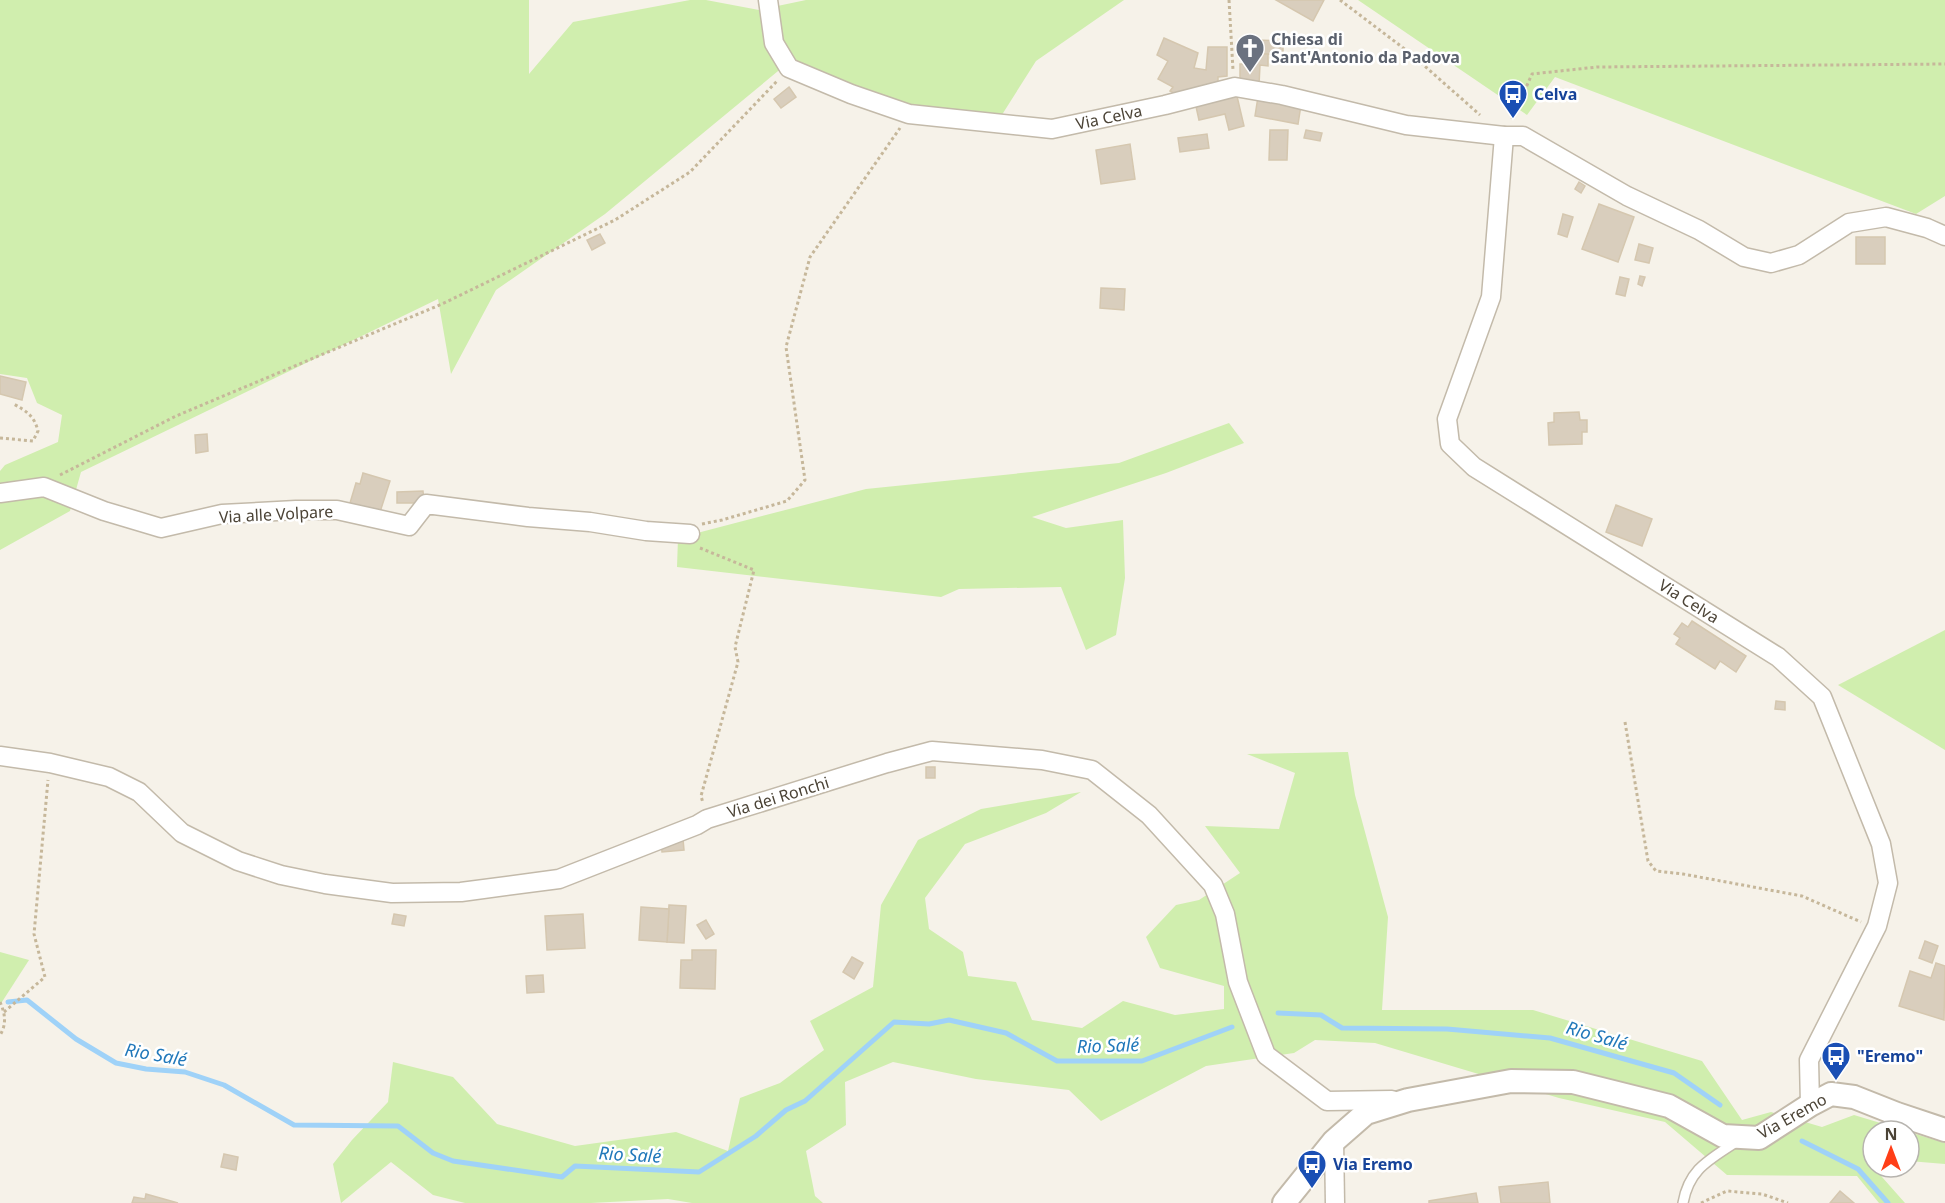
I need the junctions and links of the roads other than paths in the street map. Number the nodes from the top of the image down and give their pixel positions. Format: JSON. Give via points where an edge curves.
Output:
{"nodes":[{"id":1,"x":768,"y":0,"type":"edge"},
{"id":2,"x":1504,"y":136,"type":"junction"},
{"id":3,"x":1945,"y":236,"type":"edge"},
{"id":4,"x":0,"y":494,"type":"edge"},
{"id":5,"x":690,"y":534,"type":"road end"},
{"id":6,"x":0,"y":756,"type":"edge"},
{"id":7,"x":1408,"y":1100,"type":"junction"},
{"id":8,"x":1809,"y":1105,"type":"junction"},
{"id":9,"x":1945,"y":1130,"type":"edge"},
{"id":10,"x":1744,"y":1137,"type":"junction"},
{"id":11,"x":1334,"y":1141,"type":"junction"},
{"id":12,"x":1284,"y":1203,"type":"edge"},
{"id":13,"x":1335,"y":1203,"type":"edge"},
{"id":14,"x":1683,"y":1203,"type":"edge"}],
"edges":[{"from":1,"to":2,"type":"street","name":"Via Celva","via":[[774,43],[789,68],[909,114],[1052,129],[1235,87],[1406,125]]},
{"from":2,"to":3,"type":"street","name":"Via Celva","via":[[1522,136],[1744,257],[1771,263],[1799,255],[1849,223],[1886,217]]},
{"from":2,"to":8,"type":"street","name":"Via Celva","via":[[1491,297],[1447,419],[1450,444],[1474,467],[1778,657],[1822,697],[1881,844],[1888,883],[1877,926],[1809,1060]]},
{"from":4,"to":5,"type":"street","name":"Via alle Volpare","via":[[44,487],[162,528],[222,514],[296,510],[337,510],[409,526],[426,504]]},
{"from":6,"to":7,"type":"street","name":"Via dei Ronchi","via":[[109,777],[139,792],[182,833],[238,861],[292,878],[392,893],[461,892],[559,879],[707,819],[932,751],[1042,760],[1092,770],[1149,815],[1213,885],[1225,914],[1238,982],[1266,1055],[1327,1101]]},
{"from":7,"to":10,"type":"street","name":"Via Eremo","via":[[1511,1081],[1573,1082],[1669,1106],[1723,1136]]},
{"from":7,"to":11,"type":"street","name":"Via Eremo","via":[[1366,1113]]},
{"from":8,"to":9,"type":"street","name":"Via Eremo","via":[[1831,1094],[1854,1097]]},
{"from":8,"to":10,"type":"street","name":"Via Eremo","via":[[1759,1138]]},
{"from":10,"to":14,"type":"lane","via":[[1700,1166],[1686,1185]]},
{"from":11,"to":12,"type":"street","name":"Via Eremo"},
{"from":11,"to":13,"type":"street"}]}
